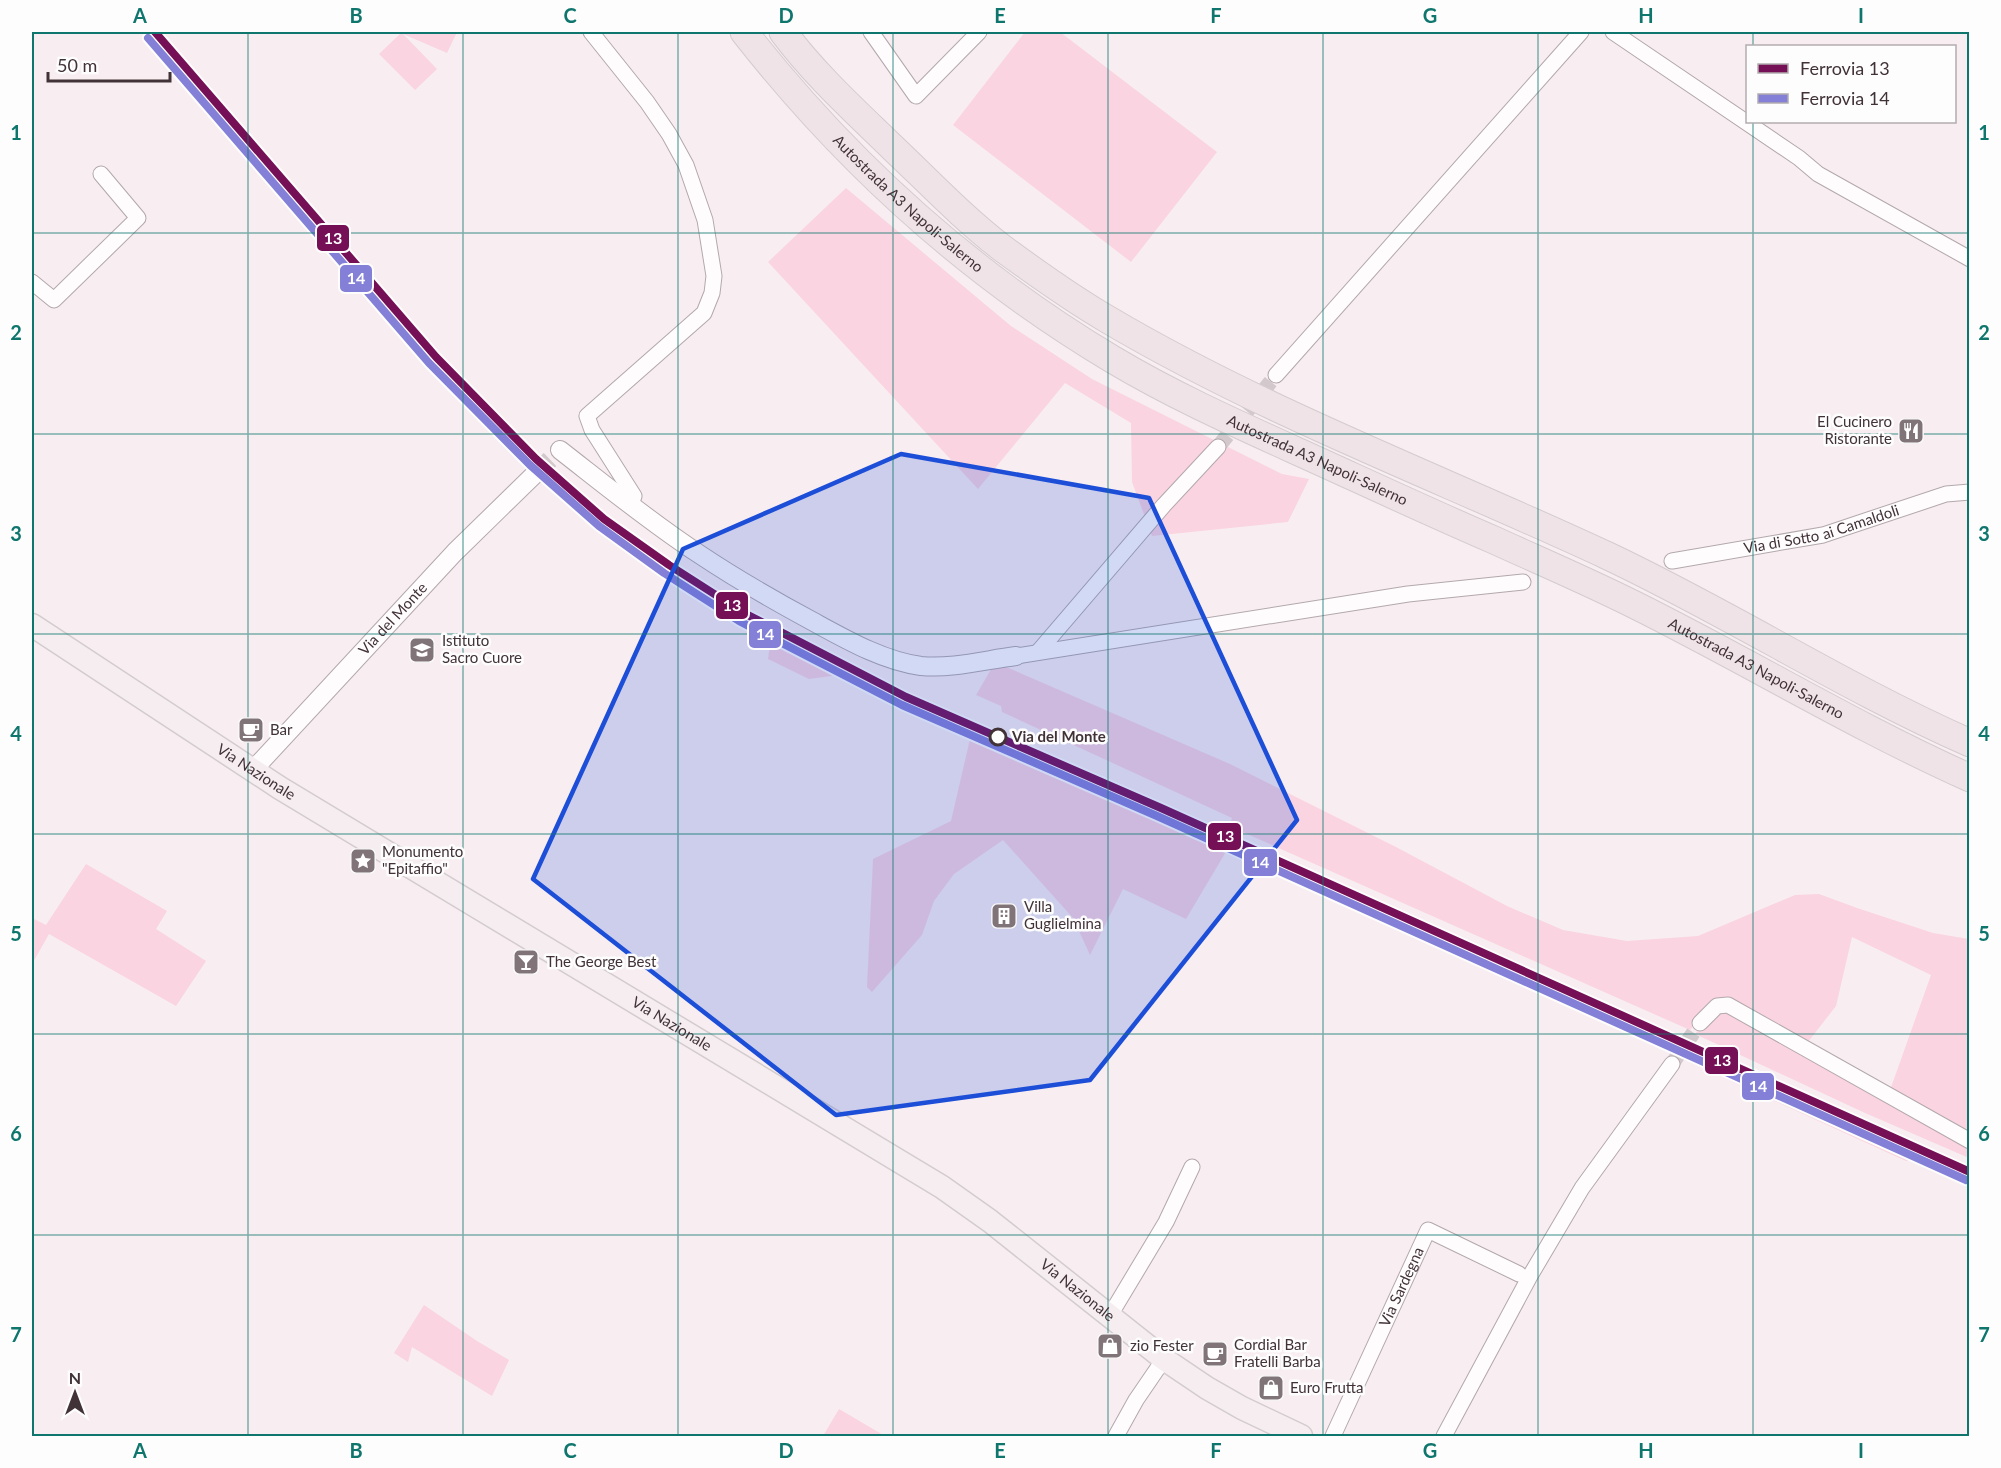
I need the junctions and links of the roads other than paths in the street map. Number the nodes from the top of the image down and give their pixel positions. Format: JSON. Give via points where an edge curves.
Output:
{"nodes":[{"id":1,"x":744,"y":32,"type":"edge"},
{"id":2,"x":783,"y":32,"type":"edge"},
{"id":3,"x":871,"y":32,"type":"edge"},
{"id":4,"x":979,"y":32,"type":"edge"},
{"id":5,"x":1581,"y":32,"type":"edge"},
{"id":6,"x":1613,"y":32,"type":"edge"},
{"id":7,"x":593,"y":34,"type":"edge"},
{"id":8,"x":1746,"y":122,"type":"edge"},
{"id":9,"x":1747,"y":123,"type":"edge"},
{"id":10,"x":101,"y":174,"type":"dead end"},
{"id":11,"x":1970,"y":259,"type":"edge"},
{"id":12,"x":32,"y":282,"type":"edge"},
{"id":13,"x":1276,"y":375,"type":"tunnel mouth"},
{"id":14,"x":1218,"y":447,"type":"tunnel mouth"},
{"id":15,"x":560,"y":450,"type":"dead end"},
{"id":16,"x":537,"y":472,"type":"tunnel mouth"},
{"id":17,"x":1970,"y":492,"type":"edge"},
{"id":18,"x":631,"y":505,"type":"junction"},
{"id":19,"x":1672,"y":561,"type":"dead end"},
{"id":20,"x":1524,"y":582,"type":"dead end"},
{"id":21,"x":32,"y":625,"type":"edge"},
{"id":22,"x":1038,"y":652,"type":"junction"},
{"id":23,"x":1016,"y":656,"type":"joint"},
{"id":24,"x":1970,"y":743,"type":"edge"},
{"id":25,"x":253,"y":770,"type":"junction"},
{"id":26,"x":1970,"y":778,"type":"edge"},
{"id":27,"x":1700,"y":1023,"type":"tunnel mouth"},
{"id":28,"x":1672,"y":1064,"type":"tunnel mouth"},
{"id":29,"x":1970,"y":1141,"type":"edge"},
{"id":30,"x":1192,"y":1167,"type":"dead end"},
{"id":31,"x":1519,"y":1274,"type":"dead end"},
{"id":32,"x":1109,"y":1317,"type":"junction"},
{"id":33,"x":1164,"y":1359,"type":"junction"},
{"id":34,"x":1116,"y":1437,"type":"edge"},
{"id":35,"x":1301,"y":1437,"type":"edge"},
{"id":36,"x":1333,"y":1437,"type":"edge"},
{"id":37,"x":1444,"y":1437,"type":"edge"}],
"edges":[{"from":1,"to":26,"type":"highway","name":"Autostrada A3 Napoli-Salerno","via":[[793,93],[907,208],[1007,289],[1115,361],[1226,419],[1633,603],[1842,716]]},
{"from":2,"to":24,"type":"highway","name":"Autostrada A3 Napoli-Salerno","via":[[825,83],[957,212],[1045,279],[1103,317],[1235,388],[1609,557]]},
{"from":3,"to":4,"type":"street","via":[[916,96]]},
{"from":5,"to":13,"type":"street"},
{"from":6,"to":8,"type":"street"},
{"from":7,"to":18,"type":"street","via":[[647,102],[686,165],[709,238],[714,276],[704,313],[587,416],[634,496]]},
{"from":9,"to":11,"type":"street","via":[[1818,174]]},
{"from":10,"to":12,"type":"street","via":[[138,218],[54,300]]},
{"from":14,"to":22,"type":"street"},
{"from":15,"to":18,"type":"street"},
{"from":16,"to":25,"type":"street","name":"Via del Monte","via":[[455,552]]},
{"from":17,"to":19,"type":"street","name":"Via di Sotto ai Camaldoli","via":[[1946,494],[1823,535]]},
{"from":18,"to":23,"type":"street","via":[[746,583],[845,639],[886,656],[940,667]]},
{"from":20,"to":22,"type":"street","via":[[1408,594]]},
{"from":21,"to":25,"type":"main road","name":"Via Nazionale"},
{"from":22,"to":23,"type":"street"},
{"from":25,"to":32,"type":"main road","name":"Via Nazionale","via":[[942,1187]]},
{"from":27,"to":29,"type":"street","via":[[1717,1005],[1728,1005]]},
{"from":28,"to":37,"type":"street","via":[[1582,1188]]},
{"from":30,"to":32,"type":"street","via":[[1166,1222]]},
{"from":31,"to":36,"type":"street","name":"Via Sardegna","via":[[1428,1230]]},
{"from":32,"to":33,"type":"main road","name":"Via Nazionale"},
{"from":33,"to":34,"type":"street"},
{"from":33,"to":35,"type":"main road","name":"Via Nazionale","via":[[1242,1408]]}]}
